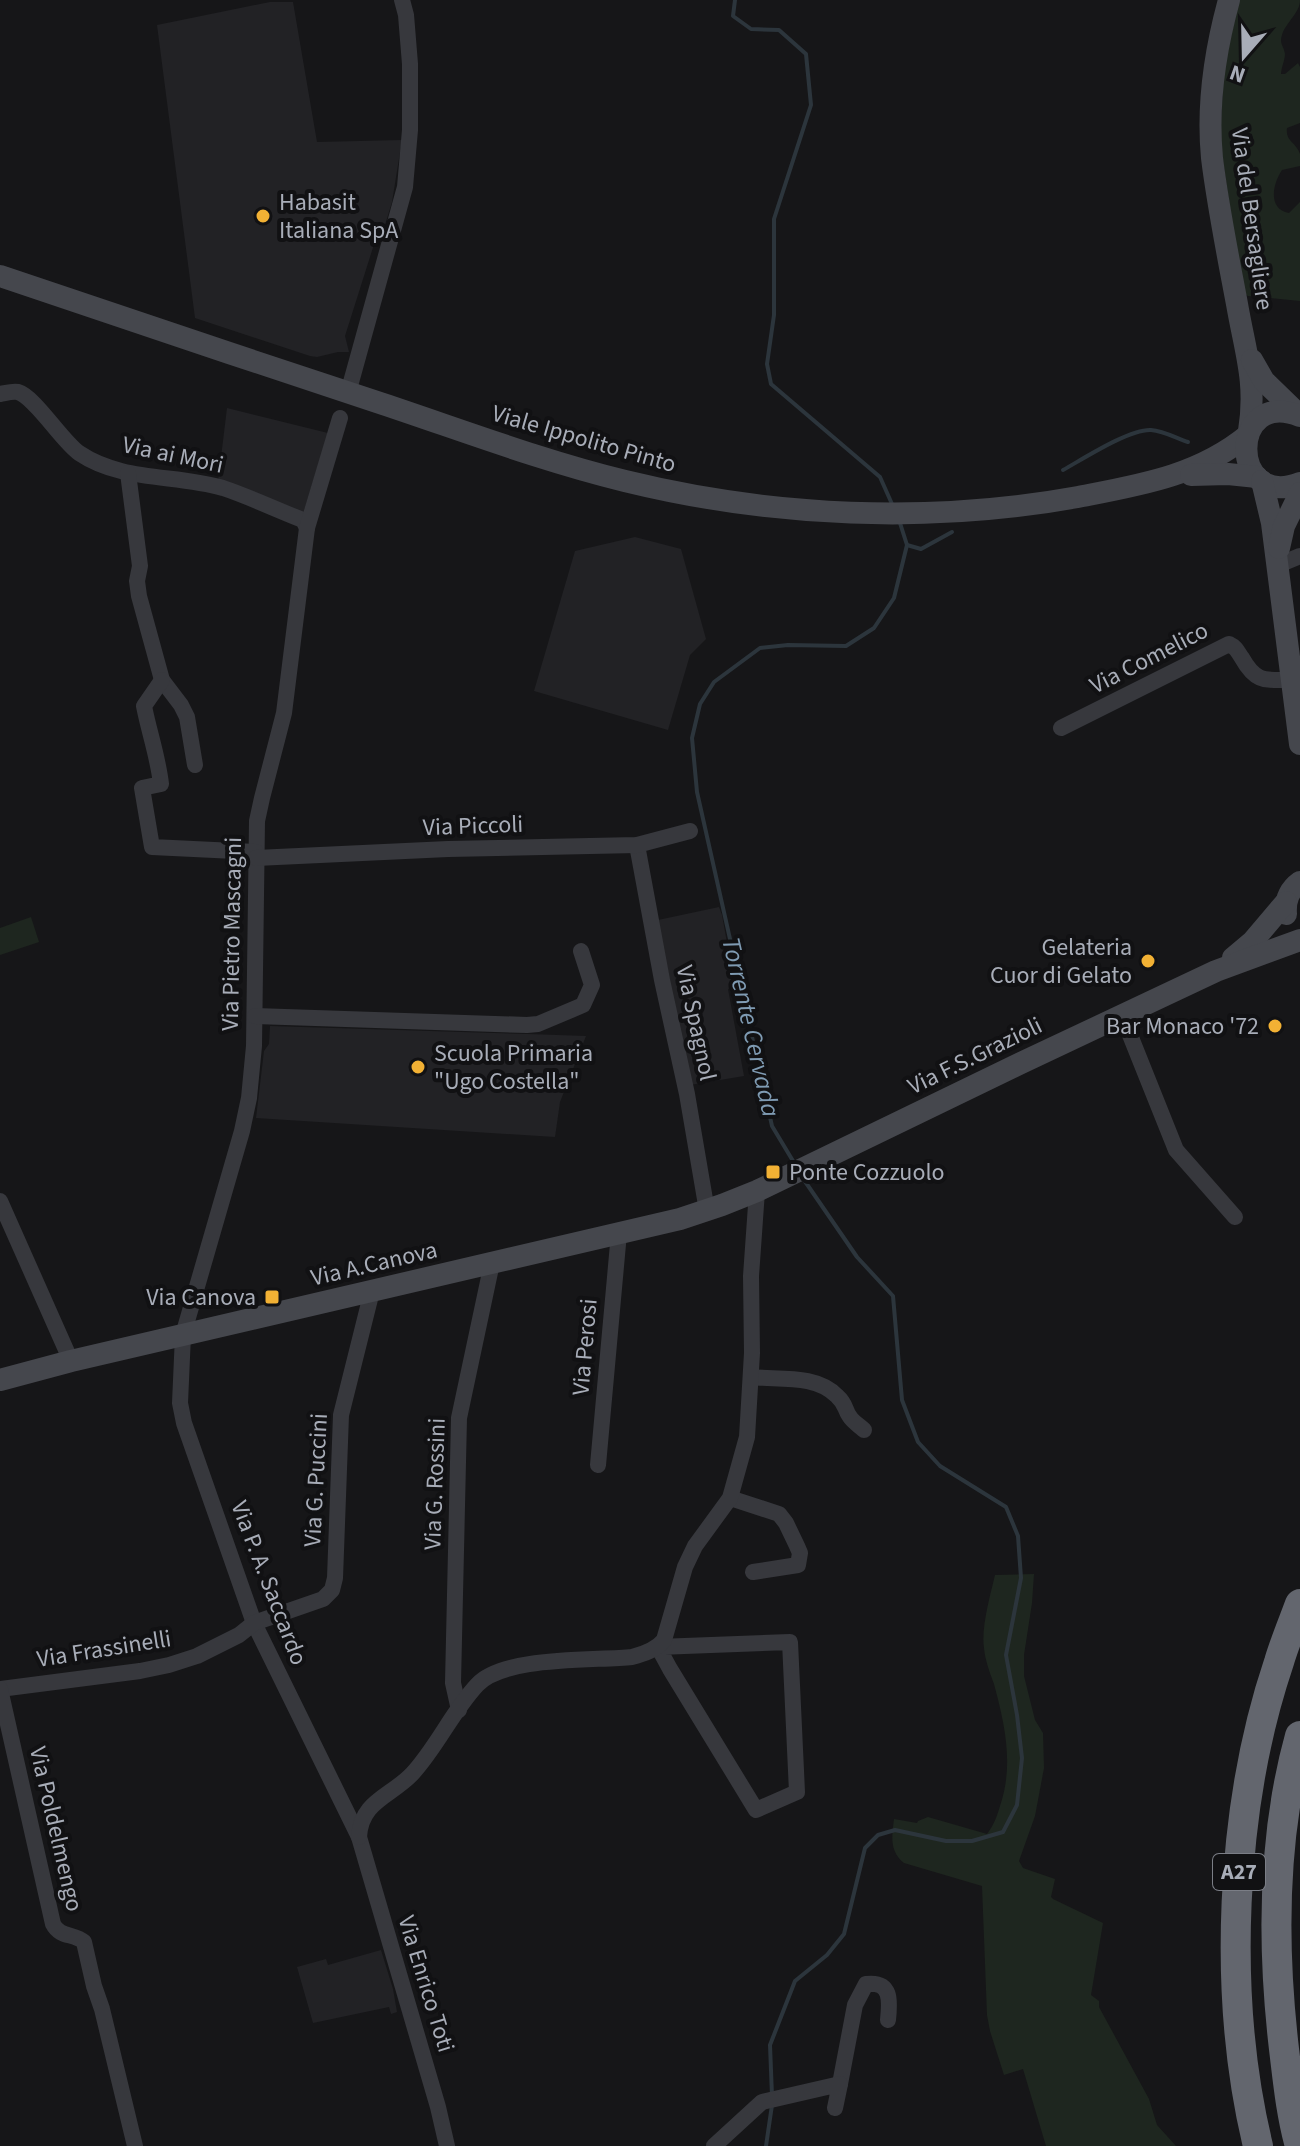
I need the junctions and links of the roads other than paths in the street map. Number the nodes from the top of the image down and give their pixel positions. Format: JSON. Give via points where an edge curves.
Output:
{"nodes":[{"id":1,"x":402,"y":0,"type":"edge"},
{"id":2,"x":1229,"y":0,"type":"edge"},
{"id":3,"x":0,"y":276,"type":"edge"},
{"id":4,"x":1248,"y":351,"type":"junction"},
{"id":5,"x":348,"y":393,"type":"junction"},
{"id":6,"x":0,"y":394,"type":"edge"},
{"id":7,"x":1299,"y":415,"type":"edge"},
{"id":8,"x":340,"y":418,"type":"dead end"},
{"id":9,"x":1248,"y":433,"type":"junction"},
{"id":10,"x":128,"y":473,"type":"junction"},
{"id":11,"x":1174,"y":476,"type":"junction"},
{"id":12,"x":1260,"y":479,"type":"junction"},
{"id":13,"x":1300,"y":483,"type":"edge"},
{"id":14,"x":1300,"y":493,"type":"edge"},
{"id":15,"x":307,"y":528,"type":"junction"},
{"id":16,"x":1300,"y":556,"type":"edge"},
{"id":17,"x":1277,"y":569,"type":"junction"},
{"id":18,"x":162,"y":680,"type":"junction"},
{"id":19,"x":1292,"y":680,"type":"junction"},
{"id":20,"x":1061,"y":728,"type":"dead end"},
{"id":21,"x":1300,"y":744,"type":"edge"},
{"id":22,"x":195,"y":765,"type":"dead end"},
{"id":23,"x":690,"y":831,"type":"dead end"},
{"id":24,"x":637,"y":845,"type":"junction"},
{"id":25,"x":256,"y":855,"type":"junction"},
{"id":26,"x":1295,"y":886,"type":"edge"},
{"id":27,"x":1300,"y":934,"type":"edge"},
{"id":28,"x":1300,"y":940,"type":"edge"},
{"id":29,"x":581,"y":951,"type":"dead end"},
{"id":30,"x":1216,"y":971,"type":"junction"},
{"id":31,"x":1122,"y":1015,"type":"junction"},
{"id":32,"x":255,"y":1016,"type":"junction"},
{"id":33,"x":757,"y":1191,"type":"junction"},
{"id":34,"x":0,"y":1201,"type":"edge"},
{"id":35,"x":707,"y":1211,"type":"junction"},
{"id":36,"x":1235,"y":1217,"type":"dead end"},
{"id":37,"x":619,"y":1233,"type":"junction"},
{"id":38,"x":492,"y":1263,"type":"junction"},
{"id":39,"x":372,"y":1291,"type":"junction"},
{"id":40,"x":183,"y":1335,"type":"junction"},
{"id":41,"x":71,"y":1361,"type":"junction"},
{"id":42,"x":751,"y":1377,"type":"junction"},
{"id":43,"x":0,"y":1380,"type":"edge"},
{"id":44,"x":864,"y":1430,"type":"dead end"},
{"id":45,"x":598,"y":1465,"type":"dead end"},
{"id":46,"x":730,"y":1498,"type":"junction"},
{"id":47,"x":753,"y":1572,"type":"dead end"},
{"id":48,"x":1300,"y":1604,"type":"edge"},
{"id":49,"x":254,"y":1623,"type":"junction"},
{"id":50,"x":658,"y":1647,"type":"junction"},
{"id":51,"x":0,"y":1689,"type":"edge"},
{"id":52,"x":459,"y":1710,"type":"junction"},
{"id":53,"x":1300,"y":1736,"type":"edge"},
{"id":54,"x":359,"y":1837,"type":"junction"},
{"id":55,"x":888,"y":2020,"type":"dead end"},
{"id":56,"x":840,"y":2084,"type":"junction"},
{"id":57,"x":835,"y":2108,"type":"dead end"},
{"id":58,"x":135,"y":2146,"type":"edge"},
{"id":59,"x":447,"y":2146,"type":"edge"},
{"id":60,"x":714,"y":2146,"type":"edge"},
{"id":61,"x":1258,"y":2146,"type":"edge"},
{"id":62,"x":1300,"y":2146,"type":"edge"}],
"edges":[{"from":1,"to":5,"type":"street","via":[[410,64],[405,187]]},
{"from":2,"to":4,"type":"main road","name":"Via del Bersagliere","via":[[1215,67],[1212,157]]},
{"from":3,"to":5,"type":"main road","name":"Viale Ippolito Pinto"},
{"from":4,"to":7,"type":"main road","name":"Via del Bersagliere","via":[[1264,381]]},
{"from":4,"to":9,"type":"main road","name":"Via del Bersagliere","via":[[1253,400]]},
{"from":5,"to":11,"type":"main road","name":"Viale Ippolito Pinto","via":[[579,469],[683,494],[771,507],[950,512],[1056,501]]},
{"from":6,"to":10,"type":"street","name":"Via ai Mori","via":[[27,396],[80,453]]},
{"from":7,"to":9,"type":"main road","name":"Viale Ippolito Pinto","via":[[1274,412],[1254,423]]},
{"from":8,"to":15,"type":"street","name":"Via Pietro Mascagni"},
{"from":9,"to":11,"type":"main road","name":"Viale Ippolito Pinto","via":[[1220,456]]},
{"from":9,"to":12,"type":"main road","name":"Via del Bersagliere","via":[[1245,452]]},
{"from":10,"to":15,"type":"street","name":"Via ai Mori","via":[[223,488],[303,520]]},
{"from":10,"to":18,"type":"street","via":[[139,596]]},
{"from":11,"to":12,"type":"main road","name":"Viale Ippolito Pinto"},
{"from":12,"to":13,"type":"main road","name":"Viale Ippolito Pinto","via":[[1281,487]]},
{"from":12,"to":17,"type":"main road"},
{"from":14,"to":17,"type":"main road","via":[[1284,526]]},
{"from":15,"to":25,"type":"street","name":"Via Pietro Mascagni","via":[[284,713],[257,821]]},
{"from":16,"to":17,"type":"street"},
{"from":17,"to":19,"type":"main road"},
{"from":18,"to":22,"type":"street","via":[[187,717]]},
{"from":18,"to":25,"type":"street","name":"Via Piccoli","via":[[144,706],[161,784],[142,788],[152,847]]},
{"from":19,"to":20,"type":"street","name":"Via Comelico","via":[[1261,680],[1229,644]]},
{"from":19,"to":21,"type":"main road"},
{"from":23,"to":24,"type":"street","name":"Via Piccoli"},
{"from":24,"to":25,"type":"street","name":"Via Piccoli"},
{"from":24,"to":35,"type":"street","name":"Via Spagnol"},
{"from":25,"to":32,"type":"street","name":"Via Pietro Mascagni"},
{"from":26,"to":27,"type":"main road","via":[[1288,920]]},
{"from":26,"to":30,"type":"main road","name":"Via F.S.Grazioli","via":[[1252,942]]},
{"from":28,"to":30,"type":"main road","name":"Via F.S.Grazioli"},
{"from":29,"to":32,"type":"street","via":[[592,985],[583,1005],[538,1024]]},
{"from":30,"to":31,"type":"main road","name":"Via F.S.Grazioli"},
{"from":31,"to":33,"type":"main road","name":"Via F.S.Grazioli"},
{"from":31,"to":36,"type":"street","via":[[1176,1150]]},
{"from":32,"to":40,"type":"street","name":"Via Pietro Mascagni","via":[[247,1113]]},
{"from":33,"to":35,"type":"main road","name":"Via A.Canova"},
{"from":33,"to":42,"type":"street"},
{"from":34,"to":41,"type":"street"},
{"from":35,"to":37,"type":"main road","name":"Via A.Canova"},
{"from":37,"to":38,"type":"main road","name":"Via A.Canova"},
{"from":37,"to":45,"type":"street","name":"Via Perosi"},
{"from":38,"to":39,"type":"main road","name":"Via A.Canova"},
{"from":38,"to":52,"type":"street","name":"Via G. Rossini","via":[[459,1418],[453,1683]]},
{"from":39,"to":40,"type":"main road","name":"Via A.Canova"},
{"from":39,"to":49,"type":"street","name":"Via G. Puccini","via":[[341,1415],[332,1590],[323,1599]]},
{"from":40,"to":41,"type":"main road","name":"Via A.Canova"},
{"from":40,"to":49,"type":"street","name":"Via P. A. Saccardo","via":[[184,1423]]},
{"from":41,"to":43,"type":"main road","name":"Via A.Canova"},
{"from":42,"to":44,"type":"street","via":[[819,1385],[846,1405],[849,1417]]},
{"from":42,"to":46,"type":"street","via":[[747,1437]]},
{"from":46,"to":47,"type":"street","via":[[779,1514],[800,1553],[798,1565]]},
{"from":46,"to":50,"type":"street","via":[[688,1560]]},
{"from":48,"to":61,"type":"highway","number":"A27","via":[[1258,1740],[1236,1911],[1238,2016]]},
{"from":49,"to":51,"type":"street","name":"Via Frassinelli","via":[[197,1656],[169,1665]]},
{"from":49,"to":54,"type":"street","name":"Via P. A. Saccardo"},
{"from":50,"to":50,"type":"street","via":[[790,1642],[797,1792],[756,1810]]},
{"from":50,"to":52,"type":"street","via":[[632,1657],[545,1662],[495,1672],[477,1684]]},
{"from":51,"to":58,"type":"street","name":"Via Poldelmengo","via":[[53,1924],[63,1935],[84,1942]]},
{"from":52,"to":54,"type":"street","via":[[415,1771],[365,1812]]},
{"from":53,"to":62,"type":"highway","number":"A27","via":[[1282,1825],[1277,1908],[1279,2006],[1291,2116]]},
{"from":54,"to":59,"type":"street","name":"Via Enrico Toti"},
{"from":55,"to":56,"type":"street","via":[[888,1993],[882,1985],[866,1984],[855,2005]]},
{"from":56,"to":57,"type":"street"},
{"from":56,"to":60,"type":"street","via":[[762,2102]]}]}
